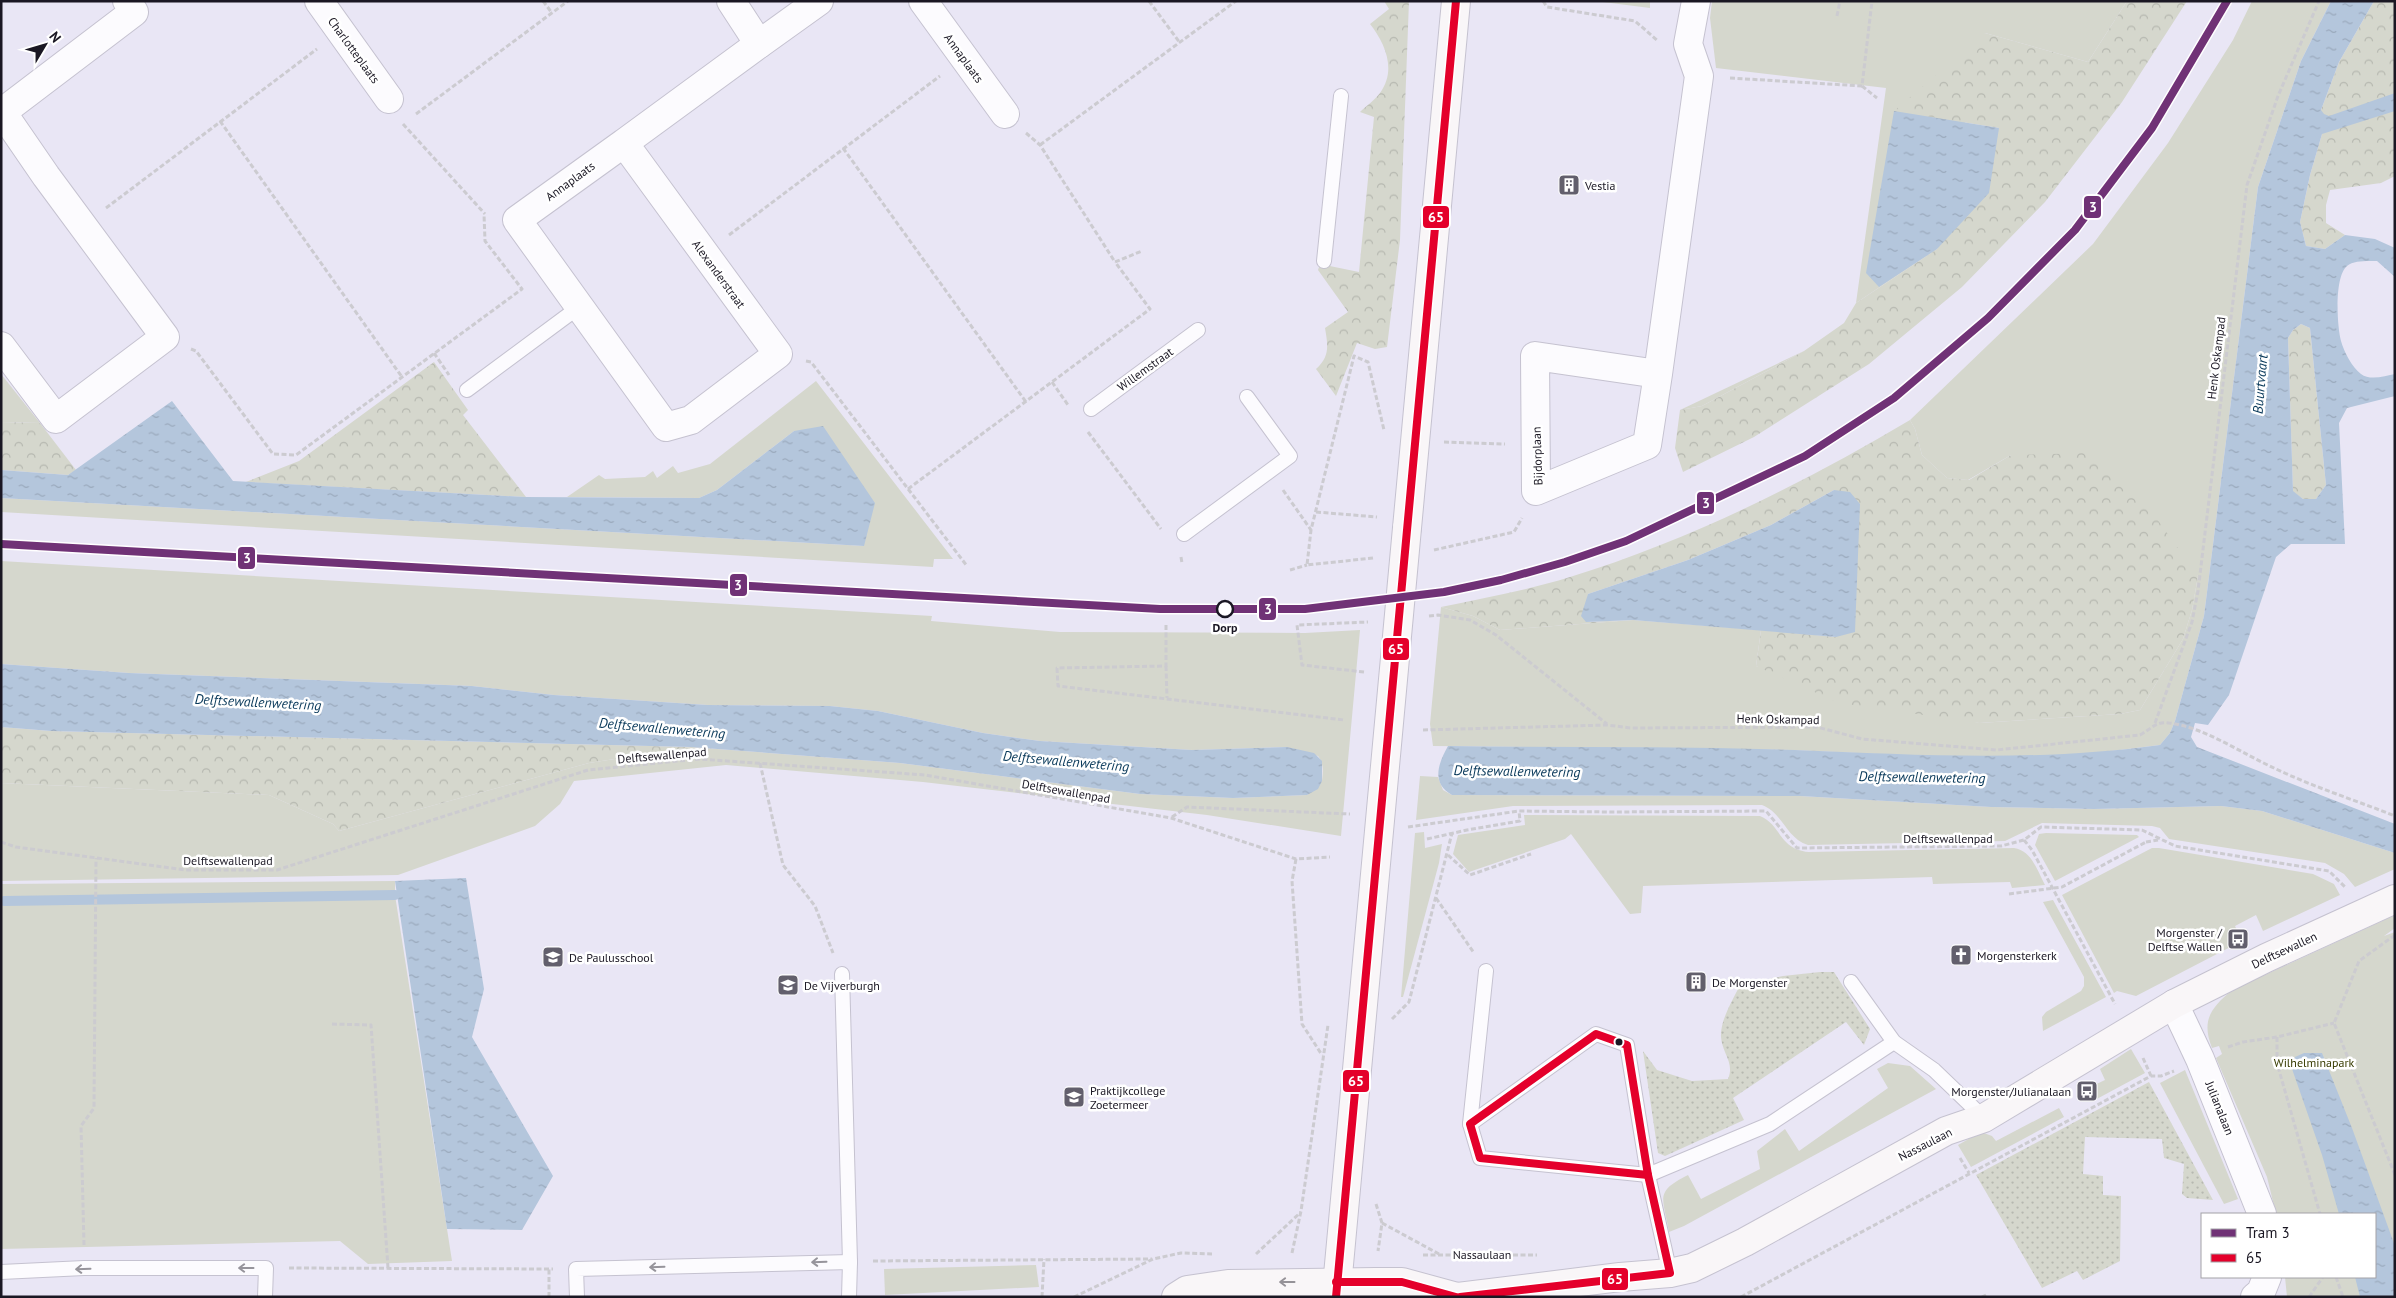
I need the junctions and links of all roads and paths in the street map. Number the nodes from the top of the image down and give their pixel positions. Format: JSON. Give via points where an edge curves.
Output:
{"nodes":[{"id":1,"x":319,"y":1,"type":"edge"},
{"id":2,"x":543,"y":1,"type":"edge"},
{"id":3,"x":568,"y":1,"type":"edge"},
{"id":4,"x":730,"y":1,"type":"edge"},
{"id":5,"x":819,"y":1,"type":"edge"},
{"id":6,"x":923,"y":1,"type":"edge"},
{"id":7,"x":1149,"y":1,"type":"edge"},
{"id":8,"x":1236,"y":1,"type":"edge"},
{"id":9,"x":1456,"y":1,"type":"edge"},
{"id":10,"x":1543,"y":1,"type":"edge"},
{"id":11,"x":1696,"y":1,"type":"edge"},
{"id":12,"x":1840,"y":1,"type":"edge"},
{"id":13,"x":1872,"y":1,"type":"edge"},
{"id":14,"x":2319,"y":1,"type":"edge"},
{"id":15,"x":137,"y":5,"type":"edge"},
{"id":16,"x":552,"y":13,"type":"junction"},
{"id":17,"x":1837,"y":16,"type":"dead end"},
{"id":18,"x":341,"y":31,"type":"junction"},
{"id":19,"x":1180,"y":43,"type":"junction"},
{"id":20,"x":760,"y":44,"type":"junction"},
{"id":21,"x":1688,"y":44,"type":"junction"},
{"id":22,"x":964,"y":58,"type":"junction"},
{"id":23,"x":1699,"y":76,"type":"junction"},
{"id":24,"x":1862,"y":86,"type":"junction"},
{"id":25,"x":1341,"y":96,"type":"dead end"},
{"id":26,"x":1877,"y":98,"type":"dead end"},
{"id":27,"x":389,"y":99,"type":"joint"},
{"id":28,"x":2,"y":112,"type":"edge"},
{"id":29,"x":1005,"y":114,"type":"joint"},
{"id":30,"x":220,"y":121,"type":"junction"},
{"id":31,"x":403,"y":124,"type":"junction"},
{"id":32,"x":624,"y":142,"type":"junction"},
{"id":33,"x":1040,"y":146,"type":"junction"},
{"id":34,"x":844,"y":148,"type":"junction"},
{"id":35,"x":484,"y":214,"type":"junction"},
{"id":36,"x":517,"y":220,"type":"junction"},
{"id":37,"x":82,"y":226,"type":"junction"},
{"id":38,"x":1142,"y":251,"type":"dead end"},
{"id":39,"x":705,"y":253,"type":"junction"},
{"id":40,"x":1324,"y":261,"type":"dead end"},
{"id":41,"x":1115,"y":262,"type":"junction"},
{"id":42,"x":579,"y":307,"type":"junction"},
{"id":43,"x":1198,"y":330,"type":"dead end"},
{"id":44,"x":166,"y":337,"type":"junction"},
{"id":45,"x":1,"y":346,"type":"edge"},
{"id":46,"x":778,"y":354,"type":"junction"},
{"id":47,"x":1658,"y":374,"type":"junction"},
{"id":48,"x":402,"y":377,"type":"junction"},
{"id":49,"x":1052,"y":382,"type":"junction"},
{"id":50,"x":467,"y":390,"type":"dead end"},
{"id":51,"x":1247,"y":397,"type":"dead end"},
{"id":52,"x":1026,"y":402,"type":"junction"},
{"id":53,"x":1069,"y":406,"type":"dead end"},
{"id":54,"x":1091,"y":408,"type":"dead end"},
{"id":55,"x":1087,"y":430,"type":"dead end"},
{"id":56,"x":1438,"y":442,"type":"dead end"},
{"id":57,"x":1490,"y":444,"type":"dead end"},
{"id":58,"x":1270,"y":471,"type":"junction"},
{"id":59,"x":908,"y":489,"type":"junction"},
{"id":60,"x":1316,"y":512,"type":"dead end"},
{"id":61,"x":1379,"y":518,"type":"dead end"},
{"id":62,"x":1311,"y":530,"type":"dead end"},
{"id":63,"x":1164,"y":534,"type":"dead end"},
{"id":64,"x":1184,"y":534,"type":"joint"},
{"id":65,"x":1176,"y":549,"type":"dead end"},
{"id":66,"x":1181,"y":557,"type":"junction"},
{"id":67,"x":1182,"y":563,"type":"dead end"},
{"id":68,"x":1307,"y":565,"type":"dead end"},
{"id":69,"x":967,"y":566,"type":"dead end"},
{"id":70,"x":1290,"y":570,"type":"dead end"},
{"id":71,"x":1428,"y":616,"type":"dead end"},
{"id":72,"x":1370,"y":621,"type":"dead end"},
{"id":73,"x":1166,"y":625,"type":"dead end"},
{"id":74,"x":1166,"y":666,"type":"junction"},
{"id":75,"x":1366,"y":672,"type":"dead end"},
{"id":76,"x":1167,"y":698,"type":"junction"},
{"id":77,"x":1344,"y":720,"type":"dead end"},
{"id":78,"x":2155,"y":723,"type":"junction"},
{"id":79,"x":1607,"y":725,"type":"junction"},
{"id":80,"x":1423,"y":730,"type":"dead end"},
{"id":81,"x":760,"y":763,"type":"junction"},
{"id":82,"x":1519,"y":811,"type":"junction"},
{"id":83,"x":1352,"y":814,"type":"dead end"},
{"id":84,"x":2395,"y":816,"type":"edge"},
{"id":85,"x":1172,"y":818,"type":"junction"},
{"id":86,"x":1403,"y":828,"type":"dead end"},
{"id":87,"x":1452,"y":833,"type":"junction"},
{"id":88,"x":1427,"y":839,"type":"dead end"},
{"id":89,"x":2024,"y":840,"type":"junction"},
{"id":90,"x":2159,"y":840,"type":"junction"},
{"id":91,"x":1,"y":842,"type":"edge"},
{"id":92,"x":1531,"y":854,"type":"dead end"},
{"id":93,"x":1448,"y":855,"type":"junction"},
{"id":94,"x":1330,"y":856,"type":"dead end"},
{"id":95,"x":96,"y":858,"type":"junction"},
{"id":96,"x":1296,"y":859,"type":"junction"},
{"id":97,"x":2009,"y":894,"type":"dead end"},
{"id":98,"x":1436,"y":898,"type":"junction"},
{"id":99,"x":2395,"y":899,"type":"edge"},
{"id":100,"x":2360,"y":914,"type":"junction"},
{"id":101,"x":2395,"y":936,"type":"edge"},
{"id":102,"x":1486,"y":970,"type":"joint"},
{"id":103,"x":842,"y":974,"type":"joint"},
{"id":104,"x":1851,"y":982,"type":"dead end"},
{"id":105,"x":2174,"y":1004,"type":"junction"},
{"id":106,"x":1389,"y":1022,"type":"dead end"},
{"id":107,"x":2334,"y":1023,"type":"junction"},
{"id":108,"x":332,"y":1024,"type":"dead end"},
{"id":109,"x":2129,"y":1030,"type":"junction"},
{"id":110,"x":2277,"y":1037,"type":"junction"},
{"id":111,"x":1894,"y":1042,"type":"junction"},
{"id":112,"x":1322,"y":1055,"type":"dead end"},
{"id":113,"x":2200,"y":1058,"type":"junction"},
{"id":114,"x":2151,"y":1076,"type":"junction"},
{"id":115,"x":1984,"y":1118,"type":"junction"},
{"id":116,"x":1470,"y":1124,"type":"junction"},
{"id":117,"x":2395,"y":1175,"type":"edge"},
{"id":118,"x":1648,"y":1176,"type":"junction"},
{"id":119,"x":1301,"y":1211,"type":"dead end"},
{"id":120,"x":2262,"y":1213,"type":"edge"},
{"id":121,"x":2320,"y":1213,"type":"edge"},
{"id":122,"x":1382,"y":1223,"type":"dead end"},
{"id":123,"x":1339,"y":1253,"type":"junction"},
{"id":124,"x":1256,"y":1254,"type":"dead end"},
{"id":125,"x":1440,"y":1254,"type":"junction"},
{"id":126,"x":1544,"y":1254,"type":"dead end"},
{"id":127,"x":1292,"y":1255,"type":"dead end"},
{"id":128,"x":1414,"y":1255,"type":"dead end"},
{"id":129,"x":1044,"y":1259,"type":"junction"},
{"id":130,"x":1153,"y":1259,"type":"dead end"},
{"id":131,"x":850,"y":1262,"type":"junction"},
{"id":132,"x":84,"y":1268,"type":"junction"},
{"id":133,"x":266,"y":1268,"type":"junction"},
{"id":134,"x":388,"y":1268,"type":"junction"},
{"id":135,"x":549,"y":1269,"type":"junction"},
{"id":136,"x":576,"y":1269,"type":"junction"},
{"id":137,"x":1,"y":1272,"type":"edge"},
{"id":138,"x":1670,"y":1273,"type":"junction"},
{"id":139,"x":2267,"y":1278,"type":"edge"},
{"id":140,"x":2322,"y":1278,"type":"edge"},
{"id":141,"x":2336,"y":1278,"type":"edge"},
{"id":142,"x":1336,"y":1290,"type":"edge"},
{"id":143,"x":265,"y":1297,"type":"edge"},
{"id":144,"x":549,"y":1297,"type":"edge"},
{"id":145,"x":577,"y":1297,"type":"edge"},
{"id":146,"x":849,"y":1297,"type":"edge"},
{"id":147,"x":1042,"y":1297,"type":"edge"},
{"id":148,"x":1176,"y":1297,"type":"edge"},
{"id":149,"x":1458,"y":1297,"type":"edge"},
{"id":150,"x":1741,"y":1297,"type":"edge"},
{"id":151,"x":2255,"y":1297,"type":"edge"},
{"id":152,"x":2309,"y":1297,"type":"edge"},
{"id":153,"x":2343,"y":1297,"type":"edge"}],
"edges":[{"from":1,"to":18,"type":"street","name":"Charlotteplaats"},
{"from":2,"to":16,"type":"path"},
{"from":3,"to":16,"type":"path"},
{"from":4,"to":20,"type":"street"},
{"from":5,"to":20,"type":"street"},
{"from":6,"to":22,"type":"street","name":"Annaplaats"},
{"from":7,"to":19,"type":"path"},
{"from":8,"to":19,"type":"path"},
{"from":9,"to":123,"type":"street","bridge":true},
{"from":10,"to":21,"type":"path","via":[[1548,7],[1635,21],[1655,41]]},
{"from":11,"to":21,"type":"street","name":"Bijdorplaan"},
{"from":12,"to":17,"type":"path"},
{"from":13,"to":24,"type":"path"},
{"from":14,"to":78,"type":"path","name":"Henk Oskampad","via":[[2278,96],[2247,185],[2198,591],[2192,622]]},
{"from":15,"to":28,"type":"street"},
{"from":16,"to":31,"type":"path"},
{"from":18,"to":27,"type":"street","name":"Charlotteplaats"},
{"from":18,"to":30,"type":"path"},
{"from":19,"to":33,"type":"path"},
{"from":20,"to":32,"type":"street"},
{"from":21,"to":23,"type":"street","name":"Bijdorplaan"},
{"from":22,"to":29,"type":"street","name":"Annaplaats"},
{"from":22,"to":34,"type":"path"},
{"from":23,"to":24,"type":"path"},
{"from":23,"to":47,"type":"street","name":"Bijdorplaan"},
{"from":24,"to":26,"type":"path"},
{"from":25,"to":40,"type":"lane"},
{"from":27,"to":31,"type":"path"},
{"from":28,"to":37,"type":"street"},
{"from":29,"to":33,"type":"path"},
{"from":30,"to":37,"type":"path"},
{"from":30,"to":48,"type":"path"},
{"from":31,"to":35,"type":"path"},
{"from":32,"to":36,"type":"street","name":"Annaplaats"},
{"from":32,"to":39,"type":"street","name":"Alexanderstraat"},
{"from":33,"to":41,"type":"path"},
{"from":34,"to":39,"type":"path"},
{"from":34,"to":52,"type":"path"},
{"from":35,"to":36,"type":"path"},
{"from":35,"to":48,"type":"path","via":[[485,241],[522,288]]},
{"from":36,"to":42,"type":"street"},
{"from":37,"to":44,"type":"street"},
{"from":38,"to":41,"type":"path"},
{"from":39,"to":46,"type":"street","name":"Alexanderstraat"},
{"from":41,"to":49,"type":"path","via":[[1150,309]]},
{"from":42,"to":46,"type":"street","via":[[666,427],[691,420]]},
{"from":42,"to":50,"type":"lane"},
{"from":43,"to":54,"type":"lane","name":"Willemstraat"},
{"from":44,"to":45,"type":"street","via":[[56,419]]},
{"from":44,"to":48,"type":"path","via":[[196,351],[273,454],[296,455]]},
{"from":46,"to":59,"type":"path","via":[[811,362]]},
{"from":47,"to":47,"type":"street","name":"Bijdorplaan","via":[[1535,356],[1536,491],[1647,445]]},
{"from":49,"to":52,"type":"path"},
{"from":49,"to":53,"type":"path"},
{"from":51,"to":58,"type":"lane","via":[[1290,456]]},
{"from":52,"to":59,"type":"path"},
{"from":55,"to":63,"type":"path"},
{"from":56,"to":57,"type":"path"},
{"from":58,"to":62,"type":"path"},
{"from":58,"to":64,"type":"lane"},
{"from":59,"to":69,"type":"path"},
{"from":60,"to":61,"type":"path"},
{"from":64,"to":66,"type":"path"},
{"from":65,"to":66,"type":"path"},
{"from":66,"to":67,"type":"path"},
{"from":68,"to":70,"type":"path"},
{"from":71,"to":79,"type":"path","via":[[1470,620],[1496,635]]},
{"from":72,"to":75,"type":"path","via":[[1297,625],[1302,665]]},
{"from":73,"to":74,"type":"path"},
{"from":74,"to":76,"type":"path"},
{"from":74,"to":76,"type":"path","via":[[1057,668],[1058,686]]},
{"from":76,"to":77,"type":"path"},
{"from":78,"to":79,"type":"path","name":"Henk Oskampad","via":[[2140,736],[1996,750],[1862,740],[1817,727],[1631,728]]},
{"from":78,"to":84,"type":"path","via":[[2170,723],[2198,732],[2241,750],[2274,769]]},
{"from":79,"to":80,"type":"path","name":"Henk Oskampad"},
{"from":81,"to":85,"type":"path","name":"Delftsewallenpad","via":[[925,775]]},
{"from":81,"to":95,"type":"path","name":"Delftsewallenpad","via":[[699,758],[588,770],[277,870],[186,870]]},
{"from":81,"to":103,"type":"path","via":[[783,865],[815,906]]},
{"from":82,"to":86,"type":"path"},
{"from":82,"to":87,"type":"path","via":[[1520,822]]},
{"from":82,"to":89,"type":"path","name":"Delftsewallenpad","via":[[1766,811],[1797,848],[2001,846]]},
{"from":83,"to":85,"type":"path","via":[[1187,807]]},
{"from":85,"to":96,"type":"path","name":"Delftsewallenpad"},
{"from":87,"to":88,"type":"path"},
{"from":87,"to":93,"type":"path"},
{"from":89,"to":90,"type":"path","name":"Delftsewallenpad","via":[[2041,827],[2142,830]]},
{"from":89,"to":109,"type":"path"},
{"from":90,"to":97,"type":"path","bridge":true,"via":[[2146,842],[2062,887]]},
{"from":90,"to":100,"type":"path","name":"Delftsewallenpad","via":[[2175,846],[2329,871],[2348,890]]},
{"from":91,"to":95,"type":"path","name":"Delftsewallenpad"},
{"from":92,"to":93,"type":"path","via":[[1470,875]]},
{"from":93,"to":98,"type":"path"},
{"from":94,"to":96,"type":"path","name":"Delftsewallenpad"},
{"from":95,"to":132,"type":"path","via":[[94,1108],[81,1126]]},
{"from":96,"to":112,"type":"path","via":[[1292,881],[1302,1024]]},
{"from":98,"to":102,"type":"path"},
{"from":98,"to":106,"type":"path","via":[[1409,1002]]},
{"from":99,"to":100,"type":"street","name":"Delftsewallen"},
{"from":100,"to":105,"type":"street","name":"Delftsewallen"},
{"from":101,"to":107,"type":"path","via":[[2359,960]]},
{"from":102,"to":116,"type":"lane"},
{"from":103,"to":131,"type":"lane"},
{"from":104,"to":111,"type":"lane"},
{"from":105,"to":109,"type":"street","name":"Nassaulaan"},
{"from":105,"to":113,"type":"street","name":"Julianalaan"},
{"from":107,"to":110,"type":"path"},
{"from":107,"to":117,"type":"path"},
{"from":108,"to":134,"type":"path","via":[[371,1026]]},
{"from":109,"to":114,"type":"path"},
{"from":109,"to":115,"type":"street","name":"Nassaulaan"},
{"from":110,"to":113,"type":"path","via":[[2243,1042]]},
{"from":110,"to":121,"type":"path","via":[[2277,1063]]},
{"from":111,"to":115,"type":"lane","via":[[1934,1070]]},
{"from":111,"to":118,"type":"lane","via":[[1770,1124]]},
{"from":113,"to":114,"type":"path","via":[[2161,1076]]},
{"from":113,"to":120,"type":"street","name":"Julianalaan"},
{"from":114,"to":150,"type":"path"},
{"from":115,"to":138,"type":"street","name":"Nassaulaan","via":[[1946,1131],[1745,1242],[1692,1268]]},
{"from":116,"to":118,"type":"lane","via":[[1480,1158]]},
{"from":116,"to":118,"type":"lane","via":[[1596,1034],[1627,1045]]},
{"from":118,"to":138,"type":"lane"},
{"from":119,"to":124,"type":"path"},
{"from":122,"to":125,"type":"path"},
{"from":123,"to":127,"type":"path"},
{"from":123,"to":142,"type":"street"},
{"from":125,"to":126,"type":"path","name":"Nassaulaan"},
{"from":125,"to":128,"type":"path","name":"Nassaulaan"},
{"from":129,"to":130,"type":"path"},
{"from":129,"to":131,"type":"path"},
{"from":129,"to":147,"type":"path"},
{"from":131,"to":136,"type":"lane","one_way":true},
{"from":131,"to":146,"type":"lane"},
{"from":133,"to":132,"type":"lane","one_way":true},
{"from":132,"to":137,"type":"lane","one_way":true},
{"from":133,"to":134,"type":"path"},
{"from":133,"to":143,"type":"lane"},
{"from":134,"to":135,"type":"path"},
{"from":135,"to":136,"type":"path"},
{"from":135,"to":144,"type":"path"},
{"from":136,"to":145,"type":"lane"},
{"from":138,"to":149,"type":"street","name":"Nassaulaan"},
{"from":139,"to":151,"type":"street","via":[[2261,1292]]},
{"from":140,"to":152,"type":"path"},
{"from":141,"to":153,"type":"path"},
{"from":142,"to":148,"type":"street","name":"Nassaulaan","one_way":true,"via":[[1228,1284],[1187,1290]]},
{"from":142,"to":149,"type":"street","name":"Nassaulaan","via":[[1402,1282]]}]}
